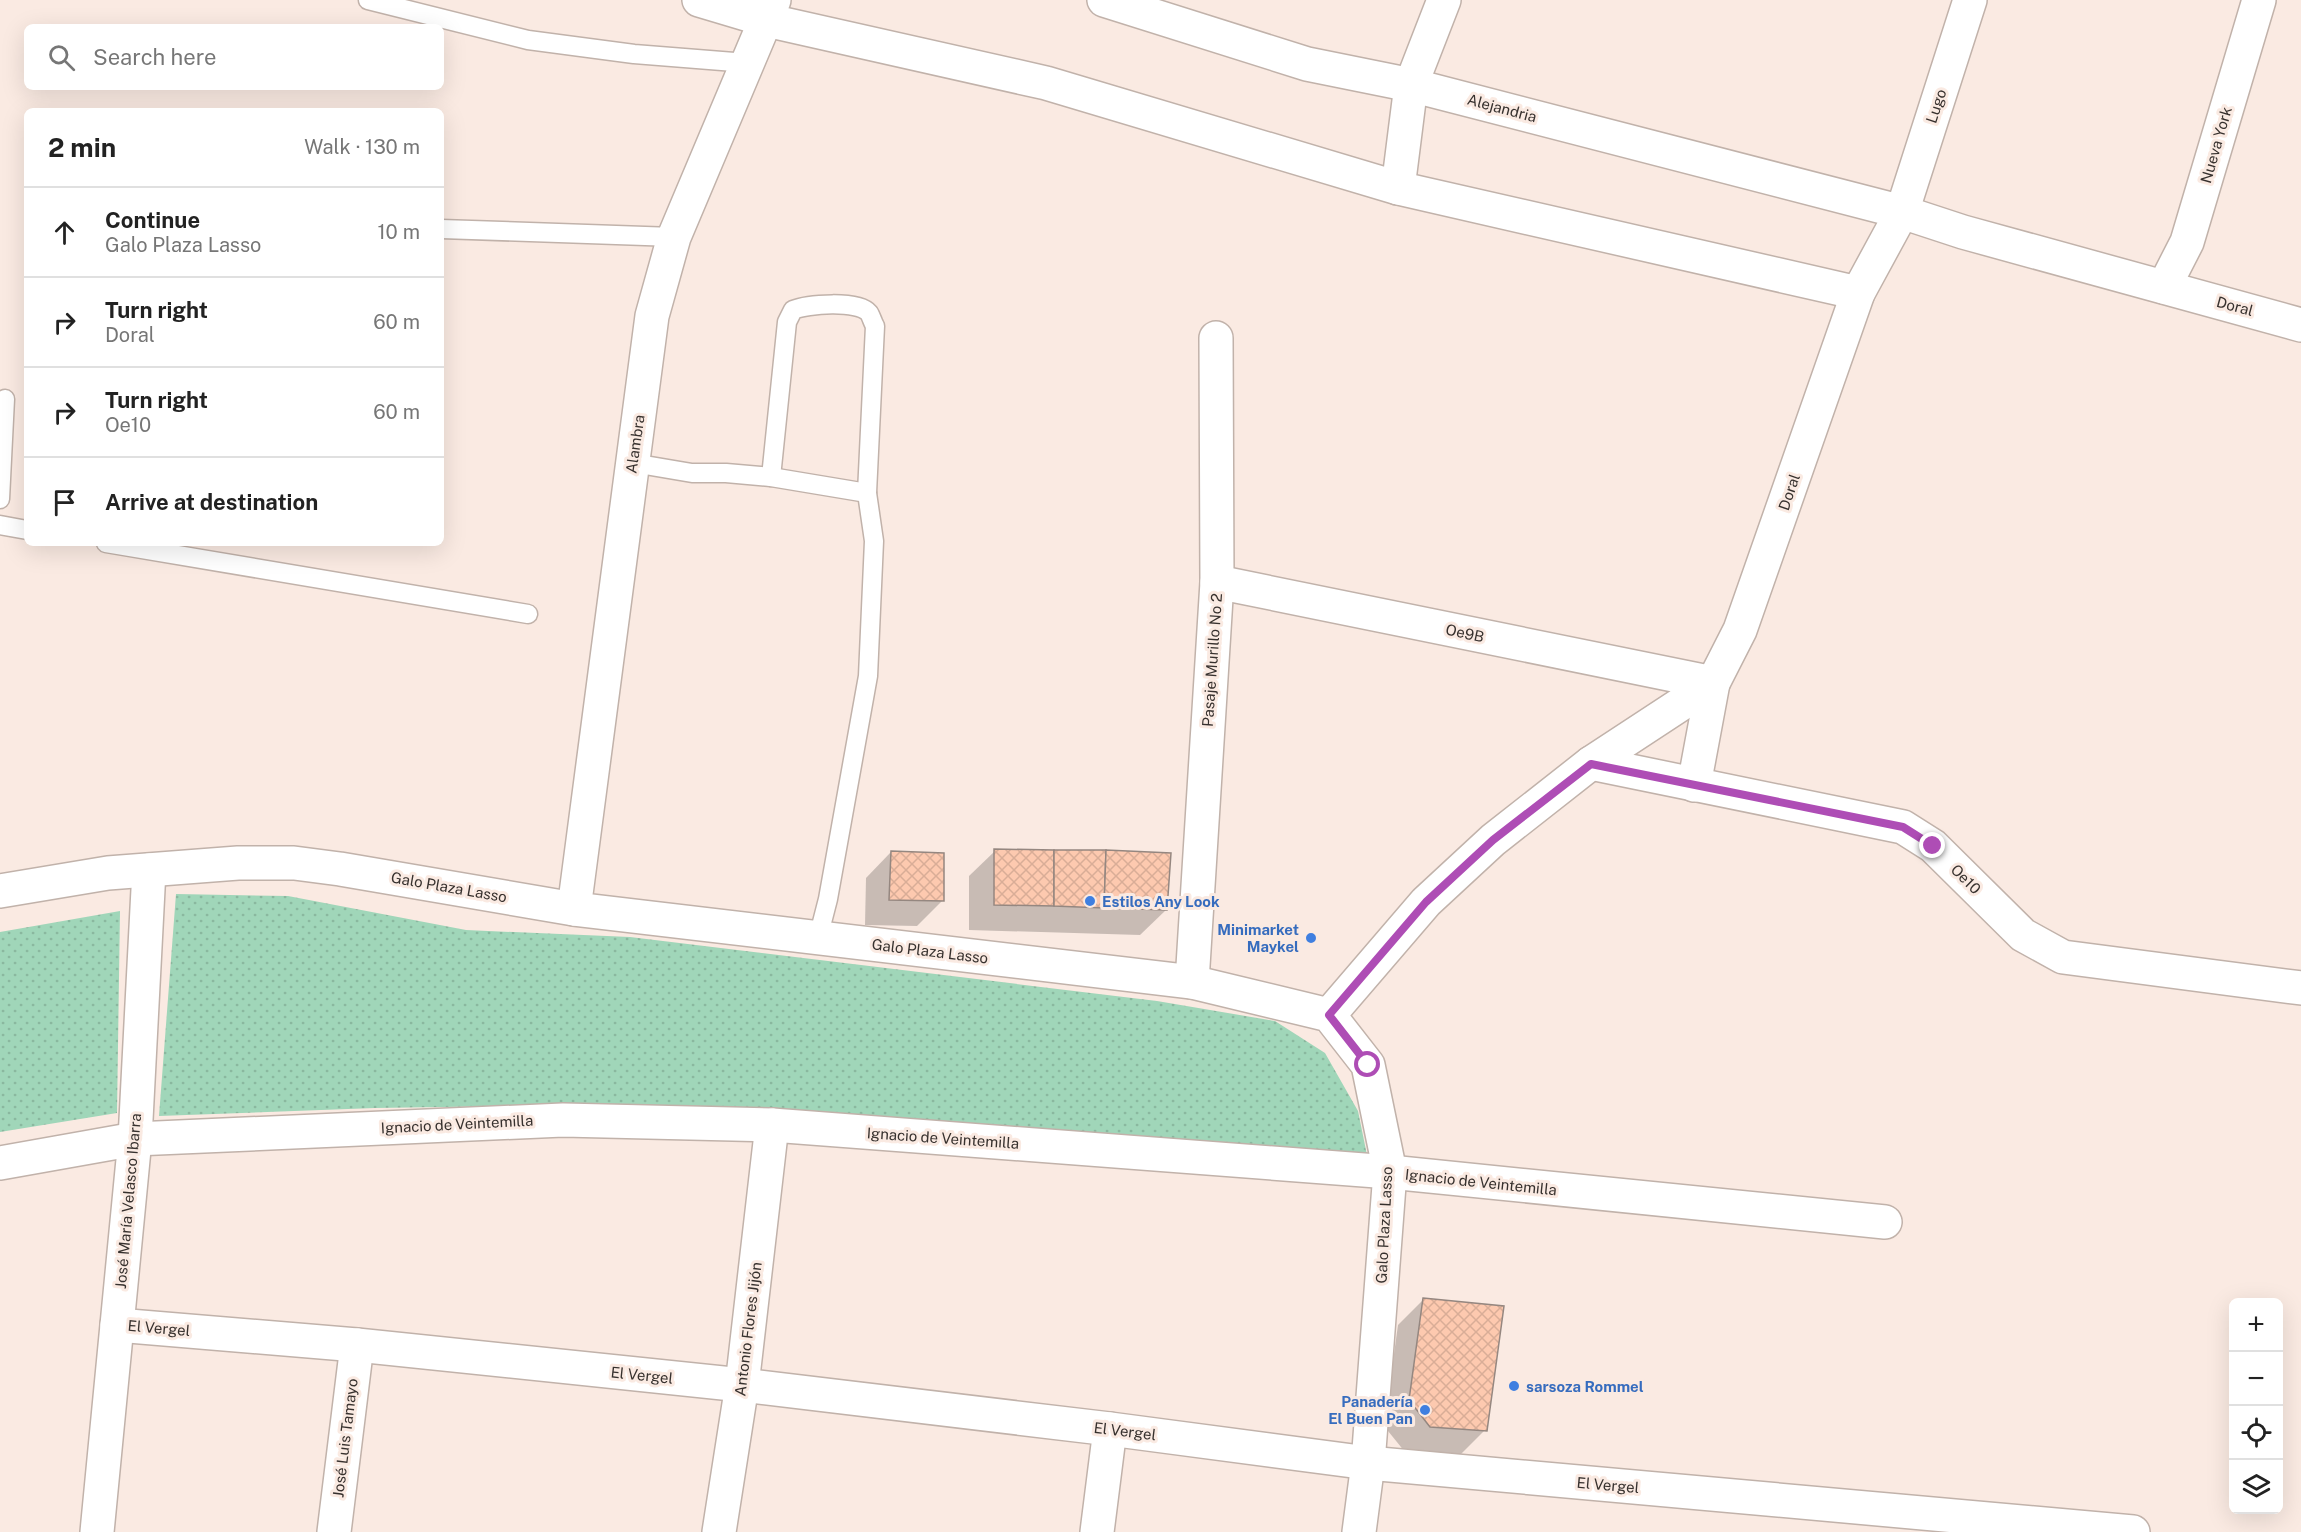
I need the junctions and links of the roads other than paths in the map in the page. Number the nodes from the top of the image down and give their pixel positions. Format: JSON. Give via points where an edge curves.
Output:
{"nodes":[{"id":1,"x":368,"y":0,"type":"edge"},
{"id":2,"x":699,"y":0,"type":"edge"},
{"id":3,"x":1104,"y":0,"type":"edge"},
{"id":4,"x":1444,"y":0,"type":"edge"},
{"id":5,"x":1970,"y":0,"type":"edge"},
{"id":6,"x":2259,"y":0,"type":"edge"},
{"id":7,"x":770,"y":10,"type":"edge"},
{"id":8,"x":747,"y":63,"type":"junction"},
{"id":9,"x":1411,"y":85,"type":"junction"},
{"id":10,"x":1398,"y":188,"type":"junction"},
{"id":11,"x":1902,"y":212,"type":"junction"},
{"id":12,"x":444,"y":229,"type":"edge"},
{"id":13,"x":674,"y":237,"type":"junction"},
{"id":14,"x":2164,"y":287,"type":"junction"},
{"id":15,"x":1858,"y":293,"type":"junction"},
{"id":16,"x":2301,"y":325,"type":"edge"},
{"id":17,"x":1216,"y":338,"type":"dead end"},
{"id":18,"x":5,"y":399,"type":"dead end"},
{"id":19,"x":633,"y":463,"type":"junction"},
{"id":20,"x":771,"y":477,"type":"junction"},
{"id":21,"x":867,"y":493,"type":"junction"},
{"id":22,"x":0,"y":499,"type":"edge"},
{"id":23,"x":0,"y":525,"type":"edge"},
{"id":24,"x":24,"y":529,"type":"edge"},
{"id":25,"x":124,"y":546,"type":"edge"},
{"id":26,"x":1217,"y":582,"type":"junction"},
{"id":27,"x":528,"y":614,"type":"dead end"},
{"id":28,"x":1713,"y":683,"type":"junction"},
{"id":29,"x":1591,"y":764,"type":"junction"},
{"id":30,"x":1694,"y":784,"type":"junction"},
{"id":31,"x":149,"y":870,"type":"junction"},
{"id":32,"x":0,"y":891,"type":"edge"},
{"id":33,"x":574,"y":909,"type":"junction"},
{"id":34,"x":818,"y":938,"type":"junction"},
{"id":35,"x":1192,"y":982,"type":"junction"},
{"id":36,"x":2301,"y":988,"type":"edge"},
{"id":37,"x":1329,"y":1015,"type":"junction"},
{"id":38,"x":772,"y":1125,"type":"junction"},
{"id":39,"x":135,"y":1139,"type":"junction"},
{"id":40,"x":0,"y":1163,"type":"edge"},
{"id":41,"x":1390,"y":1172,"type":"junction"},
{"id":42,"x":1885,"y":1222,"type":"dead end"},
{"id":43,"x":117,"y":1325,"type":"junction"},
{"id":44,"x":357,"y":1345,"type":"junction"},
{"id":45,"x":741,"y":1385,"type":"junction"},
{"id":46,"x":1110,"y":1429,"type":"junction"},
{"id":47,"x":1368,"y":1463,"type":"junction"},
{"id":48,"x":2000,"y":1526,"type":"edge"},
{"id":49,"x":97,"y":1532,"type":"edge"},
{"id":50,"x":334,"y":1532,"type":"edge"},
{"id":51,"x":719,"y":1532,"type":"edge"},
{"id":52,"x":1097,"y":1532,"type":"edge"},
{"id":53,"x":1359,"y":1532,"type":"edge"},
{"id":54,"x":2133,"y":1532,"type":"edge"}],
"edges":[{"from":1,"to":8,"type":"lane","via":[[528,40]]},
{"from":2,"to":7,"type":"street"},
{"from":3,"to":9,"type":"street","name":"Alejandria","via":[[1307,64]]},
{"from":4,"to":9,"type":"street"},
{"from":5,"to":11,"type":"street","name":"Lugo"},
{"from":6,"to":14,"type":"street","name":"Nueva York","via":[[2187,243]]},
{"from":7,"to":8,"type":"street","name":"Alambra"},
{"from":7,"to":10,"type":"street","via":[[1047,83]]},
{"from":8,"to":13,"type":"street","name":"Alambra"},
{"from":9,"to":10,"type":"street"},
{"from":9,"to":11,"type":"street","name":"Alejandria"},
{"from":10,"to":15,"type":"street"},
{"from":11,"to":14,"type":"street","name":"Doral"},
{"from":11,"to":15,"type":"street","name":"Doral"},
{"from":12,"to":13,"type":"lane"},
{"from":13,"to":19,"type":"street","name":"Alambra","via":[[652,316]]},
{"from":14,"to":16,"type":"street","name":"Doral"},
{"from":15,"to":28,"type":"street","name":"Doral","via":[[1740,630]]},
{"from":17,"to":26,"type":"street","name":"Pasaje Murillo No 2"},
{"from":18,"to":22,"type":"lane"},
{"from":19,"to":20,"type":"lane","via":[[692,473]]},
{"from":19,"to":33,"type":"street","name":"Alambra"},
{"from":20,"to":21,"type":"lane"},
{"from":20,"to":21,"type":"lane","via":[[787,322],[793,310],[803,306],[857,305],[869,313],[875,326]]},
{"from":21,"to":34,"type":"lane","via":[[874,541],[868,676]]},
{"from":23,"to":24,"type":"lane"},
{"from":25,"to":27,"type":"lane"},
{"from":26,"to":28,"type":"street","name":"Oe9B"},
{"from":26,"to":35,"type":"street","name":"Pasaje Murillo No 2"},
{"from":28,"to":29,"type":"street","name":"Doral"},
{"from":28,"to":30,"type":"street"},
{"from":29,"to":30,"type":"street","name":"Oe10"},
{"from":29,"to":37,"type":"street","name":"Doral","via":[[1493,840],[1426,902]]},
{"from":30,"to":36,"type":"street","name":"Oe10","via":[[1903,827],[1933,846],[2023,935],[2063,957]]},
{"from":31,"to":32,"type":"street","name":"Galo Plaza Lasso"},
{"from":31,"to":33,"type":"street","name":"Galo Plaza Lasso","via":[[294,863]]},
{"from":31,"to":39,"type":"street","name":"José María Velasco Ibarra"},
{"from":33,"to":34,"type":"street","name":"Galo Plaza Lasso"},
{"from":34,"to":35,"type":"street","name":"Galo Plaza Lasso"},
{"from":35,"to":37,"type":"street","name":"Galo Plaza Lasso"},
{"from":37,"to":41,"type":"street","name":"Galo Plaza Lasso","via":[[1368,1065]]},
{"from":38,"to":39,"type":"street","name":"Ignacio de Veintemilla","via":[[563,1120]]},
{"from":38,"to":41,"type":"street","name":"Ignacio de Veintemilla"},
{"from":38,"to":45,"type":"street","name":"Antonio Flores Jijón"},
{"from":39,"to":40,"type":"street","name":"Ignacio de Veintemilla"},
{"from":39,"to":43,"type":"street","name":"José María Velasco Ibarra"},
{"from":41,"to":42,"type":"street","name":"Ignacio de Veintemilla"},
{"from":41,"to":47,"type":"street","name":"Galo Plaza Lasso"},
{"from":43,"to":44,"type":"street","name":"El Vergel"},
{"from":43,"to":49,"type":"street","name":"José María Velasco Ibarra"},
{"from":44,"to":45,"type":"street","name":"El Vergel"},
{"from":44,"to":50,"type":"street","name":"José Luis Tamayo"},
{"from":45,"to":46,"type":"street","name":"El Vergel"},
{"from":45,"to":51,"type":"street","name":"Antonio Flores Jijón"},
{"from":46,"to":47,"type":"street","name":"El Vergel"},
{"from":46,"to":52,"type":"street"},
{"from":47,"to":48,"type":"street","name":"El Vergel"},
{"from":47,"to":53,"type":"street","name":"Galo Plaza Lasso"},
{"from":48,"to":54,"type":"street","name":"El Vergel"}]}
